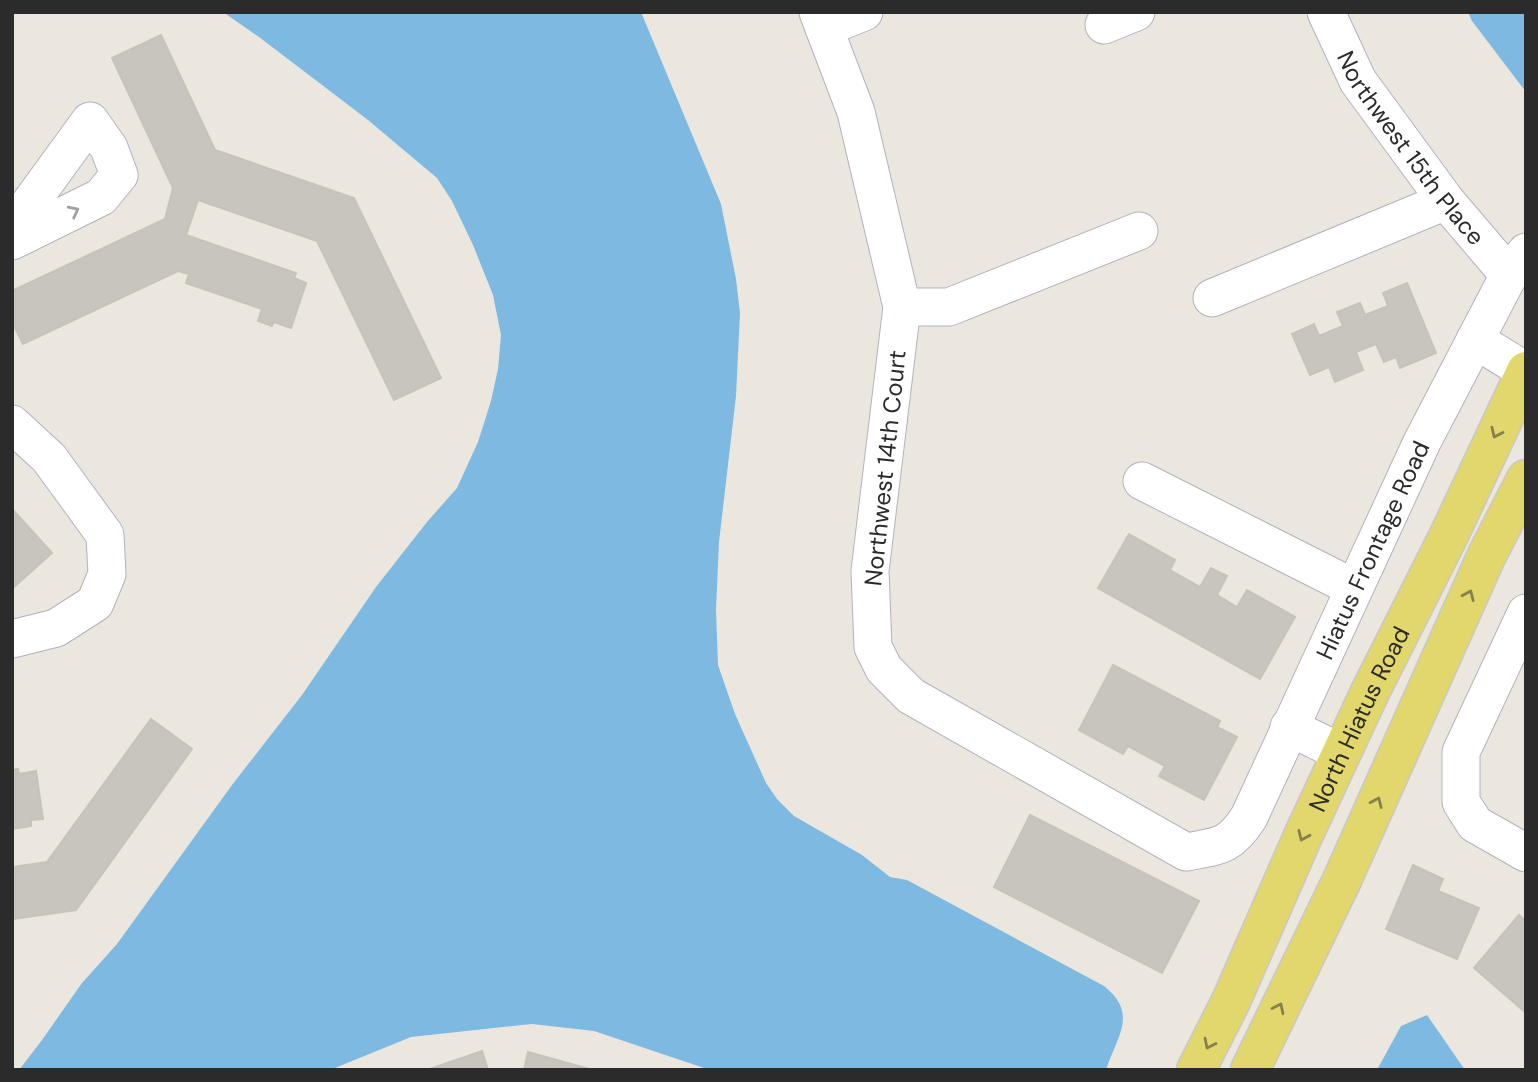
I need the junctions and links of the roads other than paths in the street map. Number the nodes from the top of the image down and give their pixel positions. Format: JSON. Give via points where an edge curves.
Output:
{"nodes":[{"id":1,"x":863,"y":12,"type":"edge"},
{"id":2,"x":1326,"y":12,"type":"edge"},
{"id":3,"x":821,"y":20,"type":"edge"},
{"id":4,"x":1446,"y":201,"type":"junction"},
{"id":5,"x":12,"y":228,"type":"edge"},
{"id":6,"x":1139,"y":230,"type":"dead end"},
{"id":7,"x":12,"y":241,"type":"edge"},
{"id":8,"x":1518,"y":263,"type":"edge"},
{"id":9,"x":1212,"y":298,"type":"dead end"},
{"id":10,"x":902,"y":307,"type":"junction"},
{"id":11,"x":1475,"y":340,"type":"junction"},
{"id":12,"x":1526,"y":371,"type":"edge"},
{"id":13,"x":12,"y":424,"type":"edge"},
{"id":14,"x":1526,"y":479,"type":"edge"},
{"id":15,"x":1142,"y":481,"type":"dead end"},
{"id":16,"x":1354,"y":588,"type":"junction"},
{"id":17,"x":1526,"y":613,"type":"edge"},
{"id":18,"x":12,"y":639,"type":"edge"},
{"id":19,"x":1289,"y":727,"type":"junction"},
{"id":20,"x":1342,"y":753,"type":"junction"},
{"id":21,"x":1222,"y":845,"type":"joint"},
{"id":22,"x":1526,"y":853,"type":"edge"},
{"id":23,"x":1196,"y":1070,"type":"edge"},
{"id":24,"x":1250,"y":1070,"type":"edge"}],
"edges":[{"from":1,"to":3,"type":"street"},
{"from":2,"to":4,"type":"street","name":"Northwest 15th Place","via":[[1358,80]]},
{"from":3,"to":10,"type":"street","name":"Northwest 14th Court","via":[[856,112]]},
{"from":4,"to":8,"type":"street","name":"Northwest 15th Place"},
{"from":4,"to":9,"type":"street"},
{"from":7,"to":5,"type":"street","one_way":true,"via":[[101,197],[119,175],[109,148],[90,121]]},
{"from":6,"to":10,"type":"street","via":[[949,307]]},
{"from":8,"to":11,"type":"street","name":"Hiatus Frontage Road"},
{"from":10,"to":21,"type":"street","name":"Northwest 14th Court","via":[[870,571],[873,647],[884,669],[911,696],[1186,852]]},
{"from":11,"to":12,"type":"street"},
{"from":11,"to":16,"type":"street","name":"Hiatus Frontage Road"},
{"from":12,"to":20,"type":"main road","name":"North Hiatus Road","one_way":true},
{"from":13,"to":18,"type":"street","via":[[49,458],[105,535],[107,574],[96,603],[56,628]]},
{"from":24,"to":14,"type":"main road","name":"North Hiatus Road","one_way":true},
{"from":15,"to":16,"type":"street"},
{"from":16,"to":19,"type":"street","name":"Hiatus Frontage Road"},
{"from":17,"to":22,"type":"street","via":[[1461,752],[1461,802],[1475,824]]},
{"from":19,"to":20,"type":"street"},
{"from":19,"to":21,"type":"street","name":"Hiatus Frontage Road","via":[[1249,817],[1238,834]]},
{"from":20,"to":23,"type":"main road","name":"North Hiatus Road","one_way":true}]}
